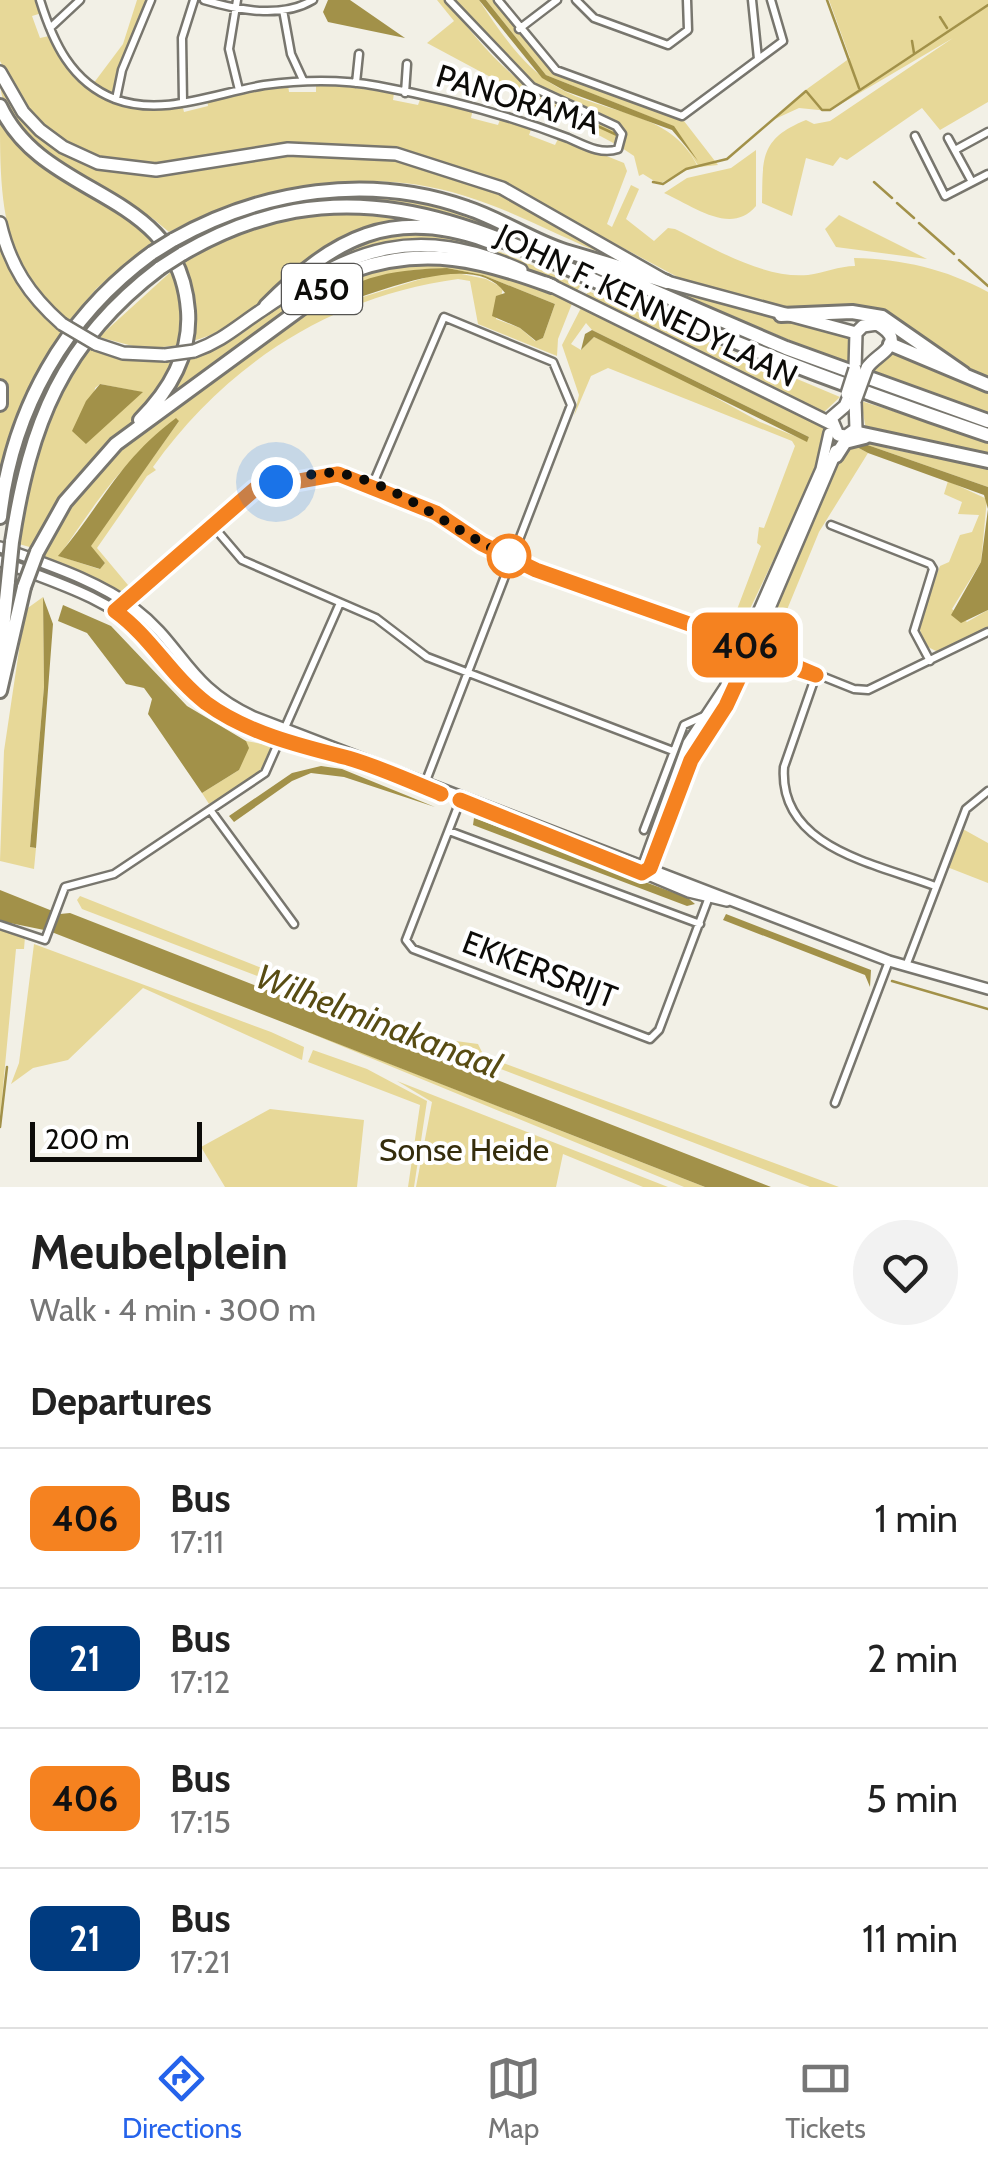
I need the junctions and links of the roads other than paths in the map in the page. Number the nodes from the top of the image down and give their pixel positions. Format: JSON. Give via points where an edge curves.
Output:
{"nodes":[{"id":1,"x":40,"y":0,"type":"edge"},
{"id":2,"x":80,"y":0,"type":"edge"},
{"id":3,"x":151,"y":0,"type":"edge"},
{"id":4,"x":194,"y":0,"type":"edge"},
{"id":5,"x":204,"y":0,"type":"edge"},
{"id":6,"x":313,"y":0,"type":"edge"},
{"id":7,"x":449,"y":0,"type":"edge"},
{"id":8,"x":498,"y":0,"type":"edge"},
{"id":9,"x":556,"y":0,"type":"edge"},
{"id":10,"x":576,"y":0,"type":"edge"},
{"id":11,"x":687,"y":0,"type":"edge"},
{"id":12,"x":752,"y":0,"type":"edge"},
{"id":13,"x":771,"y":0,"type":"edge"},
{"id":14,"x":236,"y":4,"type":"edge"},
{"id":15,"x":284,"y":10,"type":"junction"},
{"id":16,"x":50,"y":28,"type":"junction"},
{"id":17,"x":519,"y":28,"type":"junction"},
{"id":18,"x":359,"y":54,"type":"dead end"},
{"id":19,"x":758,"y":60,"type":"junction"},
{"id":20,"x":407,"y":64,"type":"dead end"},
{"id":21,"x":0,"y":72,"type":"edge"},
{"id":22,"x":304,"y":81,"type":"junction"},
{"id":23,"x":356,"y":83,"type":"junction"},
{"id":24,"x":239,"y":90,"type":"junction"},
{"id":25,"x":404,"y":92,"type":"junction"},
{"id":26,"x":116,"y":99,"type":"junction"},
{"id":27,"x":183,"y":102,"type":"junction"},
{"id":28,"x":0,"y":106,"type":"edge"},
{"id":29,"x":988,"y":132,"type":"edge"},
{"id":30,"x":914,"y":136,"type":"dead end"},
{"id":31,"x":948,"y":138,"type":"dead end"},
{"id":32,"x":955,"y":150,"type":"junction"},
{"id":33,"x":988,"y":174,"type":"edge"},
{"id":34,"x":972,"y":182,"type":"junction"},
{"id":35,"x":0,"y":223,"type":"edge"},
{"id":36,"x":562,"y":250,"type":"junction"},
{"id":37,"x":534,"y":255,"type":"junction"},
{"id":38,"x":667,"y":282,"type":"junction"},
{"id":39,"x":552,"y":286,"type":"junction"},
{"id":40,"x":266,"y":306,"type":"junction"},
{"id":41,"x":782,"y":314,"type":"junction"},
{"id":42,"x":856,"y":332,"type":"junction"},
{"id":43,"x":890,"y":344,"type":"junction"},
{"id":44,"x":861,"y":367,"type":"junction"},
{"id":45,"x":964,"y":374,"type":"junction"},
{"id":46,"x":988,"y":385,"type":"edge"},
{"id":47,"x":0,"y":388,"type":"edge"},
{"id":48,"x":850,"y":399,"type":"junction"},
{"id":49,"x":0,"y":404,"type":"edge"},
{"id":50,"x":988,"y":422,"type":"edge"},
{"id":51,"x":836,"y":429,"type":"junction"},
{"id":52,"x":130,"y":434,"type":"junction"},
{"id":53,"x":988,"y":435,"type":"edge"},
{"id":54,"x":873,"y":437,"type":"junction"},
{"id":55,"x":832,"y":455,"type":"junction"},
{"id":56,"x":988,"y":461,"type":"edge"},
{"id":57,"x":372,"y":486,"type":"junction"},
{"id":58,"x":0,"y":517,"type":"edge"},
{"id":59,"x":831,"y":525,"type":"dead end"},
{"id":60,"x":212,"y":526,"type":"junction"},
{"id":61,"x":6,"y":546,"type":"edge"},
{"id":62,"x":510,"y":560,"type":"junction"},
{"id":63,"x":1,"y":562,"type":"edge"},
{"id":64,"x":125,"y":602,"type":"junction"},
{"id":65,"x":340,"y":603,"type":"junction"},
{"id":66,"x":115,"y":611,"type":"junction"},
{"id":67,"x":988,"y":632,"type":"edge"},
{"id":68,"x":758,"y":634,"type":"junction"},
{"id":69,"x":747,"y":649,"type":"junction"},
{"id":70,"x":0,"y":658,"type":"edge"},
{"id":71,"x":779,"y":659,"type":"junction"},
{"id":72,"x":930,"y":662,"type":"junction"},
{"id":73,"x":466,"y":673,"type":"junction"},
{"id":74,"x":816,"y":675,"type":"junction"},
{"id":75,"x":0,"y":691,"type":"edge"},
{"id":76,"x":706,"y":716,"type":"junction"},
{"id":77,"x":286,"y":729,"type":"junction"},
{"id":78,"x":695,"y":733,"type":"junction"},
{"id":79,"x":282,"y":740,"type":"junction"},
{"id":80,"x":673,"y":751,"type":"junction"},
{"id":81,"x":425,"y":784,"type":"junction"},
{"id":82,"x":988,"y":790,"type":"edge"},
{"id":83,"x":461,"y":798,"type":"junction"},
{"id":84,"x":211,"y":811,"type":"junction"},
{"id":85,"x":644,"y":830,"type":"dead end"},
{"id":86,"x":449,"y":831,"type":"junction"},
{"id":87,"x":644,"y":869,"type":"junction"},
{"id":88,"x":936,"y":886,"type":"junction"},
{"id":89,"x":710,"y":895,"type":"junction"},
{"id":90,"x":294,"y":924,"type":"dead end"},
{"id":91,"x":700,"y":924,"type":"junction"},
{"id":92,"x":0,"y":925,"type":"edge"},
{"id":93,"x":889,"y":961,"type":"junction"},
{"id":94,"x":906,"y":966,"type":"junction"},
{"id":95,"x":988,"y":989,"type":"edge"},
{"id":96,"x":835,"y":1103,"type":"dead end"}],
"edges":[{"from":1,"to":16,"type":"street","name":"PANORAMA"},
{"from":2,"to":16,"type":"street"},
{"from":3,"to":26,"type":"street"},
{"from":4,"to":27,"type":"street","via":[[182,38]]},
{"from":5,"to":14,"type":"street"},
{"from":6,"to":15,"type":"street"},
{"from":7,"to":25,"type":"street","name":"PANORAMA","via":[[535,90],[616,126],[622,134],[618,150]]},
{"from":8,"to":17,"type":"street"},
{"from":9,"to":17,"type":"street"},
{"from":10,"to":11,"type":"street","via":[[594,18],[668,45],[688,30]]},
{"from":12,"to":19,"type":"street"},
{"from":13,"to":19,"type":"street","via":[[785,39]]},
{"from":14,"to":15,"type":"street"},
{"from":14,"to":24,"type":"street","via":[[229,49]]},
{"from":15,"to":22,"type":"street","via":[[291,54]]},
{"from":16,"to":26,"type":"street","name":"PANORAMA","via":[[80,76]]},
{"from":17,"to":19,"type":"street","via":[[556,70],[674,114],[687,114]]},
{"from":18,"to":23,"type":"street"},
{"from":20,"to":25,"type":"street","name":"PANORAMA"},
{"from":21,"to":38,"type":"highway","name":"JOHN F. KENNEDYLAAN","via":[[40,130],[98,163],[156,170],[288,149],[396,154],[502,188]]},
{"from":22,"to":23,"type":"street","name":"PANORAMA"},
{"from":22,"to":24,"type":"street","name":"PANORAMA"},
{"from":23,"to":25,"type":"street","name":"PANORAMA"},
{"from":24,"to":27,"type":"street","name":"PANORAMA"},
{"from":26,"to":27,"type":"street","name":"PANORAMA","via":[[149,106]]},
{"from":28,"to":52,"type":"highway","number":"A50","via":[[40,159],[131,210],[176,263],[188,318],[180,361]]},
{"from":29,"to":32,"type":"street"},
{"from":30,"to":34,"type":"street","via":[[945,196]]},
{"from":31,"to":32,"type":"street"},
{"from":32,"to":34,"type":"street"},
{"from":33,"to":34,"type":"street"},
{"from":35,"to":40,"type":"highway","name":"JOHN F. KENNEDYLAAN","bridge":true,"via":[[15,270],[40,304],[62,324],[123,353],[194,351],[231,335]]},
{"from":36,"to":38,"type":"highway"},
{"from":36,"to":50,"type":"highway","name":"JOHN F. KENNEDYLAAN","via":[[718,321]]},
{"from":36,"to":58,"type":"highway","bridge":true,"via":[[461,205],[370,190],[274,199],[216,218],[152,254],[104,293],[47,367],[14,444]]},
{"from":37,"to":40,"type":"highway","number":"A50","via":[[444,228],[388,228],[315,261]]},
{"from":37,"to":53,"type":"highway","name":"JOHN F. KENNEDYLAAN","number":"A50","via":[[798,367]]},
{"from":37,"to":61,"type":"highway","number":"A50","bridge":true,"via":[[456,221],[363,206],[262,220],[182,254],[90,335],[51,394]]},
{"from":38,"to":41,"type":"highway","name":"JOHN F. KENNEDYLAAN"},
{"from":39,"to":40,"type":"highway","name":"JOHN F. KENNEDYLAAN","via":[[480,253],[413,244],[346,258]]},
{"from":39,"to":51,"type":"highway","name":"JOHN F. KENNEDYLAAN"},
{"from":39,"to":52,"type":"highway","number":"A50","via":[[448,255],[376,262],[328,285]]},
{"from":41,"to":42,"type":"highway","name":"JOHN F. KENNEDYLAAN"},
{"from":41,"to":45,"type":"highway","via":[[882,317]]},
{"from":42,"to":43,"type":"highway","name":"JOHN F. KENNEDYLAAN","via":[[877,324]]},
{"from":42,"to":44,"type":"highway"},
{"from":43,"to":44,"type":"highway","via":[[886,354]]},
{"from":43,"to":44,"type":"highway","via":[[878,330],[864,332]]},
{"from":43,"to":45,"type":"highway"},
{"from":44,"to":48,"type":"highway","bridge":true},
{"from":45,"to":46,"type":"highway"},
{"from":47,"to":49,"type":"highway"},
{"from":48,"to":51,"type":"highway"},
{"from":48,"to":51,"type":"highway"},
{"from":51,"to":54,"type":"highway"},
{"from":51,"to":55,"type":"highway"},
{"from":52,"to":75,"type":"highway","number":"A50","bridge":true,"via":[[74,490],[38,552]]},
{"from":54,"to":55,"type":"highway","via":[[844,442]]},
{"from":54,"to":56,"type":"highway"},
{"from":55,"to":68,"type":"highway"},
{"from":55,"to":69,"type":"main road"},
{"from":57,"to":60,"type":"street","via":[[326,473],[264,485]]},
{"from":57,"to":62,"type":"street","via":[[436,513]]},
{"from":57,"to":62,"type":"street","via":[[444,317],[551,360],[571,399]]},
{"from":59,"to":72,"type":"street","via":[[930,564],[914,631]]},
{"from":60,"to":64,"type":"street"},
{"from":60,"to":65,"type":"street","via":[[242,560]]},
{"from":61,"to":64,"type":"main road"},
{"from":61,"to":70,"type":"highway","number":"A50","bridge":true},
{"from":62,"to":69,"type":"street"},
{"from":62,"to":73,"type":"street"},
{"from":63,"to":66,"type":"main road"},
{"from":64,"to":66,"type":"street"},
{"from":64,"to":77,"type":"main road","via":[[212,694]]},
{"from":65,"to":73,"type":"street"},
{"from":65,"to":77,"type":"street"},
{"from":66,"to":79,"type":"main road","via":[[206,702]]},
{"from":67,"to":72,"type":"street"},
{"from":68,"to":69,"type":"main road"},
{"from":68,"to":71,"type":"highway"},
{"from":69,"to":71,"type":"street"},
{"from":69,"to":74,"type":"street"},
{"from":69,"to":76,"type":"main road"},
{"from":69,"to":87,"type":"main road","via":[[726,706],[691,760]]},
{"from":71,"to":74,"type":"street"},
{"from":72,"to":74,"type":"street","via":[[868,690]]},
{"from":73,"to":80,"type":"street"},
{"from":73,"to":81,"type":"street"},
{"from":74,"to":88,"type":"street","via":[[784,767],[794,813],[832,847]]},
{"from":76,"to":78,"type":"main road"},
{"from":76,"to":80,"type":"street","via":[[684,725]]},
{"from":77,"to":79,"type":"street"},
{"from":77,"to":81,"type":"main road"},
{"from":78,"to":80,"type":"street"},
{"from":78,"to":87,"type":"main road"},
{"from":79,"to":81,"type":"main road"},
{"from":79,"to":84,"type":"street","via":[[266,773]]},
{"from":80,"to":85,"type":"street"},
{"from":81,"to":83,"type":"main road"},
{"from":82,"to":88,"type":"street","via":[[966,808]]},
{"from":83,"to":86,"type":"street","name":"EKKERSRIJT"},
{"from":83,"to":87,"type":"main road"},
{"from":84,"to":90,"type":"street"},
{"from":84,"to":92,"type":"street","via":[[114,874],[65,887],[51,932],[42,940]]},
{"from":86,"to":91,"type":"street"},
{"from":86,"to":91,"type":"street","name":"EKKERSRIJT","via":[[406,940],[413,949],[644,1038],[654,1036]]},
{"from":87,"to":89,"type":"main road"},
{"from":88,"to":94,"type":"street"},
{"from":89,"to":91,"type":"street","name":"EKKERSRIJT"},
{"from":89,"to":93,"type":"main road"},
{"from":93,"to":94,"type":"main road"},
{"from":93,"to":96,"type":"street"},
{"from":94,"to":95,"type":"main road"}]}
